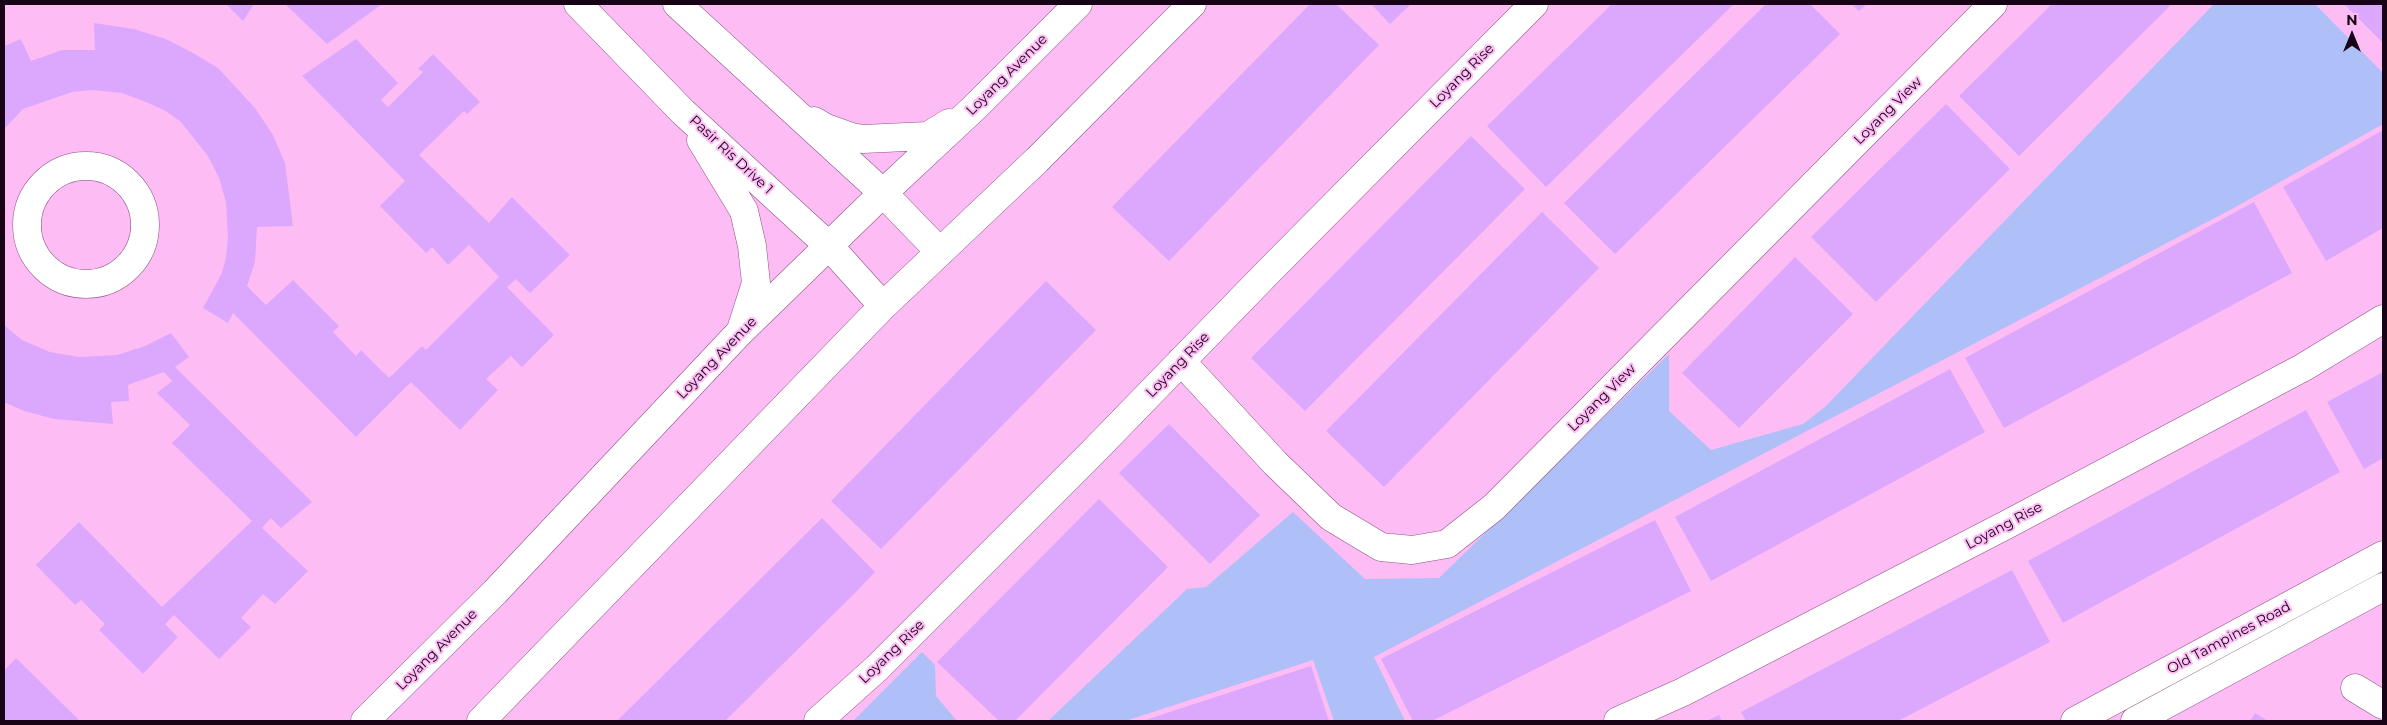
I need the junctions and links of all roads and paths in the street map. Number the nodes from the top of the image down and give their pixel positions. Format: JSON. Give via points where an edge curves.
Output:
{"nodes":[{"id":1,"x":578,"y":4,"type":"edge"},
{"id":2,"x":677,"y":4,"type":"edge"},
{"id":3,"x":1078,"y":4,"type":"edge"},
{"id":4,"x":1192,"y":4,"type":"edge"},
{"id":5,"x":1534,"y":4,"type":"edge"},
{"id":6,"x":1993,"y":4,"type":"edge"},
{"id":7,"x":784,"y":103,"type":"junction"},
{"id":8,"x":974,"y":108,"type":"junction"},
{"id":9,"x":683,"y":112,"type":"junction"},
{"id":10,"x":883,"y":193,"type":"junction"},
{"id":11,"x":15,"y":224,"type":"edge"},
{"id":12,"x":830,"y":247,"type":"junction"},
{"id":13,"x":940,"y":252,"type":"junction"},
{"id":14,"x":884,"y":306,"type":"junction"},
{"id":15,"x":2383,"y":319,"type":"edge"},
{"id":16,"x":740,"y":333,"type":"junction"},
{"id":17,"x":1181,"y":361,"type":"junction"},
{"id":18,"x":2383,"y":555,"type":"edge"},
{"id":19,"x":2383,"y":587,"type":"edge"},
{"id":20,"x":2355,"y":688,"type":"dead end"},
{"id":21,"x":2383,"y":705,"type":"edge"},
{"id":22,"x":365,"y":721,"type":"edge"},
{"id":23,"x":481,"y":721,"type":"edge"},
{"id":24,"x":818,"y":721,"type":"edge"},
{"id":25,"x":1618,"y":721,"type":"edge"},
{"id":26,"x":2076,"y":721,"type":"edge"},
{"id":27,"x":2135,"y":721,"type":"edge"}],
"edges":[{"from":1,"to":9,"type":"street","name":"Pasir Ris Drive 1"},
{"from":2,"to":7,"type":"street"},
{"from":3,"to":8,"type":"street","name":"Loyang Avenue"},
{"from":4,"to":13,"type":"street"},
{"from":5,"to":17,"type":"street","name":"Loyang Rise"},
{"from":6,"to":17,"type":"street","name":"Loyang View","via":[[1494,506],[1447,544],[1412,550],[1381,547],[1331,517],[1275,463]]},
{"from":7,"to":8,"type":"street","via":[[826,128],[863,139],[928,136]]},
{"from":7,"to":10,"type":"street"},
{"from":8,"to":10,"type":"street","name":"Loyang Avenue"},
{"from":9,"to":12,"type":"street","name":"Pasir Ris Drive 1"},
{"from":9,"to":16,"type":"street","via":[[744,211],[756,283]]},
{"from":10,"to":12,"type":"street","name":"Loyang Avenue"},
{"from":10,"to":13,"type":"street"},
{"from":11,"to":11,"type":"street","via":[[48,179],[76,166],[92,166],[120,175],[131,186],[140,200],[146,228],[137,257],[127,268],[98,283],[80,284],[47,271]]},
{"from":12,"to":14,"type":"street","name":"Pasir Ris Drive 1"},
{"from":12,"to":16,"type":"street","name":"Loyang Avenue"},
{"from":13,"to":14,"type":"street"},
{"from":14,"to":23,"type":"street"},
{"from":15,"to":25,"type":"street","name":"Loyang Rise","via":[[2304,367],[2006,525],[1683,692]]},
{"from":16,"to":22,"type":"street","name":"Loyang Avenue","via":[[495,592]]},
{"from":17,"to":24,"type":"street","name":"Loyang Rise","via":[[897,648]]},
{"from":18,"to":26,"type":"street","name":"Old Tampines Road"},
{"from":19,"to":27,"type":"street","name":"Old Tampines Road"},
{"from":20,"to":21,"type":"street"}]}
